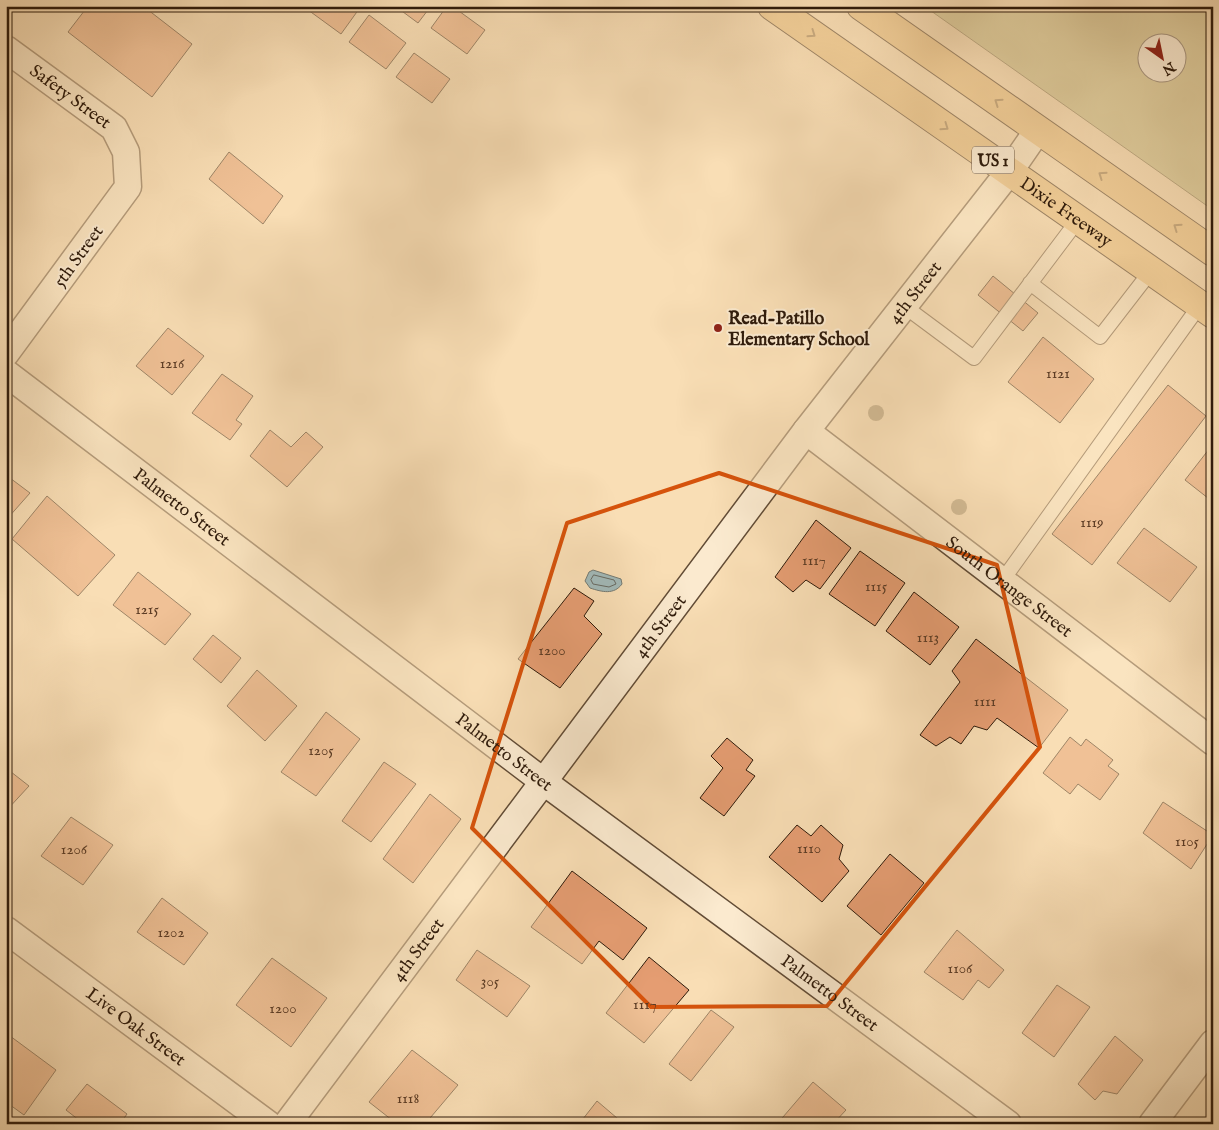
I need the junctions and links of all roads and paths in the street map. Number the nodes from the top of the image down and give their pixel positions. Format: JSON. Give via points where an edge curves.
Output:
{"nodes":[{"id":1,"x":772,"y":6,"type":"edge"},
{"id":2,"x":860,"y":6,"type":"edge"},
{"id":3,"x":6,"y":49,"type":"edge"},
{"id":4,"x":1038,"y":130,"type":"junction"},
{"id":5,"x":126,"y":152,"type":"joint"},
{"id":6,"x":1009,"y":172,"type":"junction"},
{"id":7,"x":1078,"y":220,"type":"junction"},
{"id":8,"x":1213,"y":252,"type":"edge"},
{"id":9,"x":1151,"y":271,"type":"junction"},
{"id":10,"x":1030,"y":283,"type":"junction"},
{"id":11,"x":904,"y":306,"type":"junction"},
{"id":12,"x":1206,"y":310,"type":"edge"},
{"id":13,"x":6,"y":353,"type":"edge"},
{"id":14,"x":6,"y":373,"type":"edge"},
{"id":15,"x":806,"y":431,"type":"junction"},
{"id":16,"x":1002,"y":581,"type":"junction"},
{"id":17,"x":1213,"y":742,"type":"edge"},
{"id":18,"x":544,"y":782,"type":"junction"},
{"id":19,"x":6,"y":930,"type":"edge"},
{"id":20,"x":1213,"y":1043,"type":"edge"},
{"id":21,"x":268,"y":1124,"type":"edge"},
{"id":22,"x":287,"y":1124,"type":"edge"},
{"id":23,"x":1008,"y":1124,"type":"edge"},
{"id":24,"x":1152,"y":1124,"type":"edge"}],
"edges":[{"from":1,"to":6,"type":"main road","name":"Dixie Freeway","number":"US 1","one_way":true},
{"from":4,"to":2,"type":"main road","one_way":true},
{"from":3,"to":5,"type":"street","name":"Safety Street","via":[[114,128]]},
{"from":4,"to":6,"type":"street","name":"4th Street"},
{"from":8,"to":4,"type":"main road","one_way":true},
{"from":5,"to":13,"type":"street","name":"5th Street","via":[[128,187]]},
{"from":6,"to":7,"type":"main road","name":"Dixie Freeway","number":"US 1"},
{"from":6,"to":11,"type":"street","name":"4th Street"},
{"from":7,"to":9,"type":"main road","name":"Dixie Freeway","number":"US 1"},
{"from":7,"to":10,"type":"lane"},
{"from":9,"to":10,"type":"lane","via":[[1100,337]]},
{"from":9,"to":12,"type":"main road","name":"Dixie Freeway","number":"US 1"},
{"from":10,"to":11,"type":"lane","via":[[974,358]]},
{"from":11,"to":15,"type":"street","name":"4th Street"},
{"from":12,"to":16,"type":"lane"},
{"from":14,"to":18,"type":"street","name":"Palmetto Street"},
{"from":15,"to":16,"type":"street","name":"South Orange Street"},
{"from":15,"to":18,"type":"street","name":"4th Street"},
{"from":16,"to":17,"type":"street","name":"South Orange Street"},
{"from":18,"to":22,"type":"street","name":"4th Street"},
{"from":18,"to":23,"type":"street","name":"Palmetto Street"},
{"from":19,"to":21,"type":"street","name":"Live Oak Street"},
{"from":20,"to":24,"type":"street"}]}
